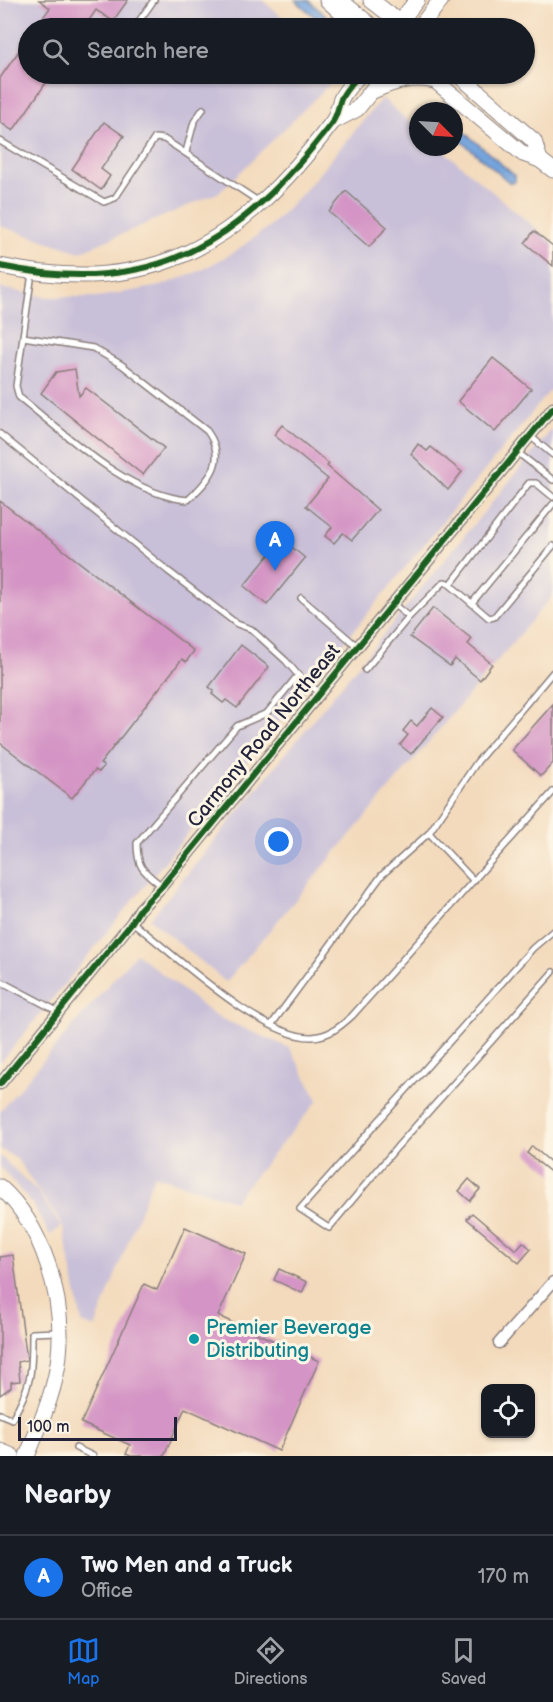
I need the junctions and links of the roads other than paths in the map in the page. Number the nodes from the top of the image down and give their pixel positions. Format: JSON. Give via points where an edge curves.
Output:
{"nodes":[{"id":1,"x":154,"y":0,"type":"edge"},
{"id":2,"x":327,"y":0,"type":"edge"},
{"id":3,"x":340,"y":0,"type":"edge"},
{"id":4,"x":371,"y":0,"type":"edge"},
{"id":5,"x":417,"y":0,"type":"edge"},
{"id":6,"x":441,"y":0,"type":"edge"},
{"id":7,"x":141,"y":18,"type":"edge"},
{"id":8,"x":347,"y":18,"type":"edge"},
{"id":9,"x":362,"y":18,"type":"edge"},
{"id":10,"x":391,"y":18,"type":"edge"},
{"id":11,"x":405,"y":18,"type":"edge"},
{"id":12,"x":427,"y":18,"type":"edge"},
{"id":13,"x":352,"y":84,"type":"edge"},
{"id":14,"x":377,"y":84,"type":"edge"},
{"id":15,"x":390,"y":84,"type":"edge"},
{"id":16,"x":440,"y":84,"type":"edge"},
{"id":17,"x":469,"y":84,"type":"edge"},
{"id":18,"x":370,"y":92,"type":"junction"},
{"id":19,"x":203,"y":109,"type":"dead end"},
{"id":20,"x":334,"y":121,"type":"junction"},
{"id":21,"x":0,"y":141,"type":"edge"},
{"id":22,"x":186,"y":152,"type":"junction"},
{"id":23,"x":540,"y":160,"type":"junction"},
{"id":24,"x":553,"y":170,"type":"edge"},
{"id":25,"x":261,"y":204,"type":"junction"},
{"id":26,"x":0,"y":266,"type":"edge"},
{"id":27,"x":32,"y":273,"type":"junction"},
{"id":28,"x":24,"y":337,"type":"junction"},
{"id":29,"x":553,"y":408,"type":"edge"},
{"id":30,"x":0,"y":434,"type":"edge"},
{"id":31,"x":530,"y":436,"type":"junction"},
{"id":32,"x":517,"y":452,"type":"junction"},
{"id":33,"x":553,"y":455,"type":"edge"},
{"id":34,"x":553,"y":480,"type":"edge"},
{"id":35,"x":553,"y":497,"type":"edge"},
{"id":36,"x":553,"y":504,"type":"edge"},
{"id":37,"x":553,"y":546,"type":"edge"},
{"id":38,"x":451,"y":584,"type":"junction"},
{"id":39,"x":301,"y":598,"type":"dead end"},
{"id":40,"x":472,"y":603,"type":"junction"},
{"id":41,"x":393,"y":604,"type":"junction"},
{"id":42,"x":409,"y":617,"type":"junction"},
{"id":43,"x":358,"y":646,"type":"junction"},
{"id":44,"x":365,"y":670,"type":"dead end"},
{"id":45,"x":553,"y":672,"type":"edge"},
{"id":46,"x":298,"y":675,"type":"junction"},
{"id":47,"x":320,"y":693,"type":"junction"},
{"id":48,"x":553,"y":792,"type":"edge"},
{"id":49,"x":429,"y":833,"type":"junction"},
{"id":50,"x":474,"y":881,"type":"junction"},
{"id":51,"x":162,"y":886,"type":"junction"},
{"id":52,"x":132,"y":922,"type":"junction"},
{"id":53,"x":553,"y":932,"type":"edge"},
{"id":54,"x":553,"y":972,"type":"edge"},
{"id":55,"x":0,"y":981,"type":"edge"},
{"id":56,"x":59,"y":1012,"type":"junction"},
{"id":57,"x":272,"y":1024,"type":"junction"},
{"id":58,"x":0,"y":1084,"type":"edge"},
{"id":59,"x":0,"y":1187,"type":"edge"},
{"id":60,"x":553,"y":1282,"type":"edge"},
{"id":61,"x":59,"y":1332,"type":"junction"},
{"id":62,"x":499,"y":1343,"type":"dead end"},
{"id":63,"x":0,"y":1414,"type":"edge"},
{"id":64,"x":76,"y":1448,"type":"dead end"},
{"id":65,"x":0,"y":1450,"type":"edge"},
{"id":66,"x":12,"y":1456,"type":"edge"},
{"id":67,"x":27,"y":1456,"type":"edge"},
{"id":68,"x":93,"y":1456,"type":"edge"}],
"edges":[{"from":1,"to":7,"type":"lane"},
{"from":2,"to":8,"type":"street"},
{"from":3,"to":9,"type":"street"},
{"from":4,"to":10,"type":"street"},
{"from":5,"to":11,"type":"street"},
{"from":6,"to":12,"type":"street"},
{"from":13,"to":20,"type":"street","via":[[342,96]]},
{"from":14,"to":18,"type":"street"},
{"from":15,"to":18,"type":"street"},
{"from":16,"to":23,"type":"street","via":[[523,154]]},
{"from":17,"to":23,"type":"street","via":[[534,141]]},
{"from":18,"to":20,"type":"street","via":[[357,109]]},
{"from":19,"to":22,"type":"lane","via":[[194,122]]},
{"from":20,"to":25,"type":"street","via":[[297,168]]},
{"from":21,"to":22,"type":"lane","via":[[104,202],[115,198],[155,138]]},
{"from":22,"to":25,"type":"lane"},
{"from":23,"to":24,"type":"street"},
{"from":25,"to":27,"type":"street","via":[[232,229],[193,251],[149,267],[110,275],[67,277]]},
{"from":26,"to":27,"type":"street"},
{"from":27,"to":28,"type":"lane"},
{"from":28,"to":28,"type":"lane","via":[[16,386],[19,397],[129,482],[171,499],[188,500],[203,486],[217,463],[216,443],[207,431],[122,365],[93,348]]},
{"from":29,"to":31,"type":"street","name":"Carmony Road Northeast"},
{"from":30,"to":46,"type":"lane","via":[[168,571],[237,624],[251,629]]},
{"from":31,"to":32,"type":"street","name":"Carmony Road Northeast"},
{"from":31,"to":33,"type":"lane"},
{"from":32,"to":34,"type":"lane"},
{"from":32,"to":41,"type":"street","name":"Carmony Road Northeast"},
{"from":35,"to":38,"type":"lane","via":[[536,483],[529,483]]},
{"from":36,"to":40,"type":"lane"},
{"from":37,"to":40,"type":"lane","via":[[494,617],[489,618]]},
{"from":38,"to":40,"type":"lane"},
{"from":38,"to":42,"type":"lane","via":[[444,582]]},
{"from":39,"to":43,"type":"lane"},
{"from":41,"to":42,"type":"lane"},
{"from":41,"to":43,"type":"street","name":"Carmony Road Northeast"},
{"from":42,"to":44,"type":"lane"},
{"from":43,"to":47,"type":"street","name":"Carmony Road Northeast"},
{"from":45,"to":49,"type":"lane","via":[[477,762]]},
{"from":46,"to":47,"type":"lane"},
{"from":46,"to":51,"type":"lane","via":[[267,713],[230,733],[137,843],[137,859],[144,872]]},
{"from":47,"to":51,"type":"street","name":"Carmony Road Northeast"},
{"from":48,"to":50,"type":"lane"},
{"from":49,"to":50,"type":"lane"},
{"from":49,"to":57,"type":"lane","via":[[382,875]]},
{"from":50,"to":57,"type":"lane","via":[[340,1028],[313,1037],[288,1033]]},
{"from":51,"to":52,"type":"street","name":"Carmony Road Northeast"},
{"from":52,"to":56,"type":"street","name":"Carmony Road Northeast"},
{"from":52,"to":57,"type":"lane","via":[[225,996]]},
{"from":53,"to":54,"type":"lane","via":[[533,948],[300,1209],[329,1228]]},
{"from":55,"to":56,"type":"lane"},
{"from":56,"to":58,"type":"street","name":"Carmony Road Northeast"},
{"from":59,"to":61,"type":"street","via":[[22,1213],[38,1243],[58,1304]]},
{"from":60,"to":62,"type":"street"},
{"from":61,"to":63,"type":"lane","via":[[32,1333],[32,1379],[27,1394],[12,1419]]},
{"from":61,"to":67,"type":"street","via":[[60,1356],[45,1412]]},
{"from":64,"to":68,"type":"lane"},
{"from":65,"to":66,"type":"street"}]}
